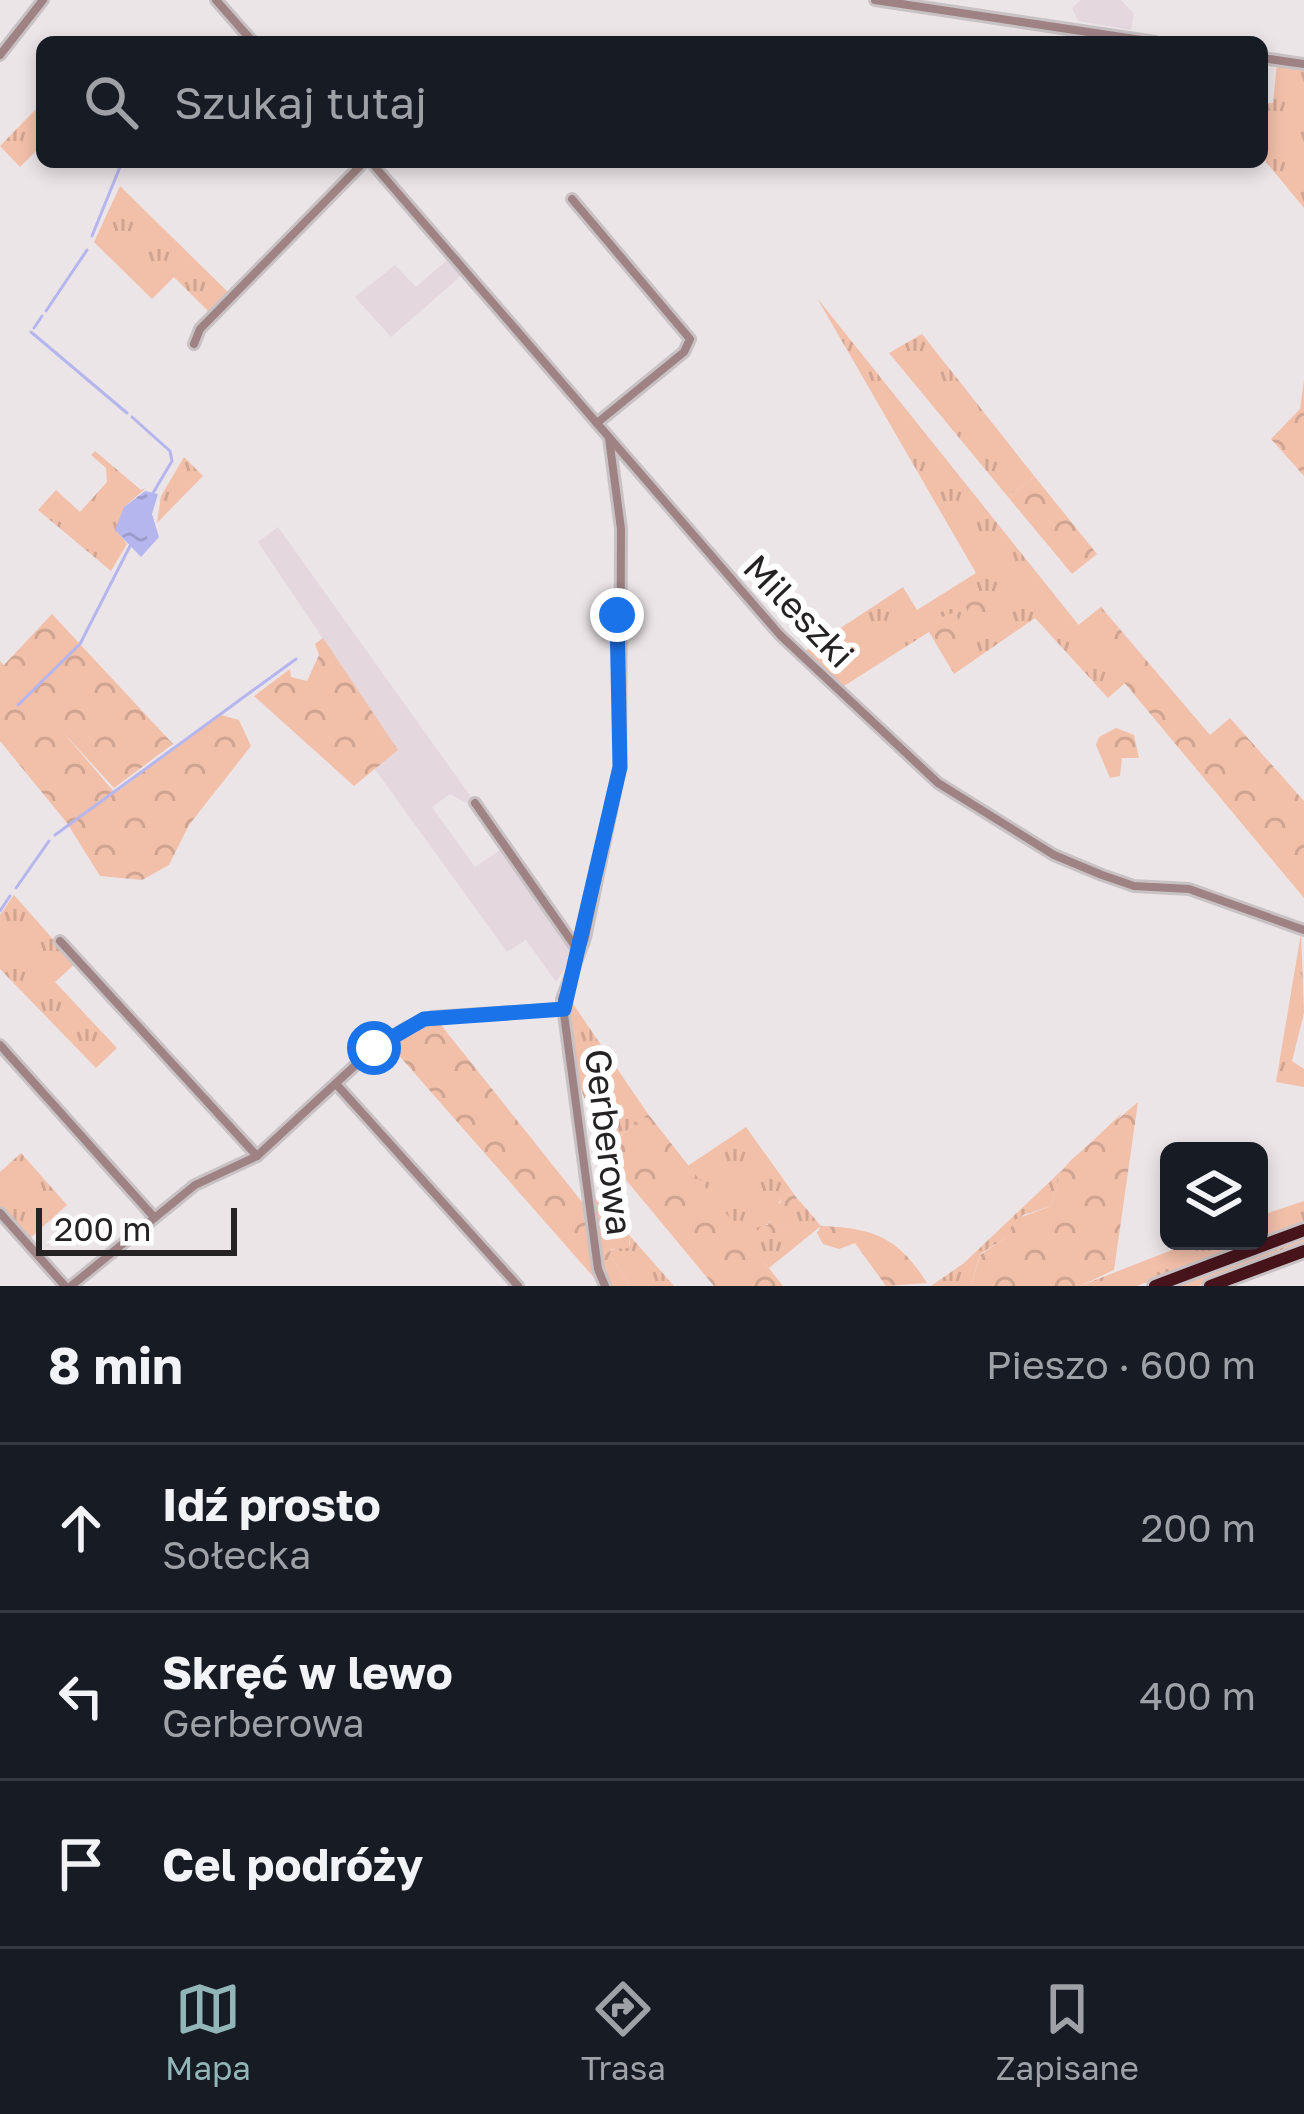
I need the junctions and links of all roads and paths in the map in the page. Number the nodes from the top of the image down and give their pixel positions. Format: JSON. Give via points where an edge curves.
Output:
{"nodes":[{"id":1,"x":43,"y":0,"type":"edge"},
{"id":2,"x":215,"y":0,"type":"edge"},
{"id":3,"x":874,"y":0,"type":"edge"},
{"id":4,"x":248,"y":36,"type":"edge"},
{"id":5,"x":1115,"y":36,"type":"edge"},
{"id":6,"x":0,"y":55,"type":"edge"},
{"id":7,"x":1268,"y":59,"type":"edge"},
{"id":8,"x":1304,"y":64,"type":"edge"},
{"id":9,"x":361,"y":168,"type":"edge"},
{"id":10,"x":372,"y":168,"type":"edge"},
{"id":11,"x":572,"y":200,"type":"dead end"},
{"id":12,"x":194,"y":344,"type":"dead end"},
{"id":13,"x":597,"y":423,"type":"junction"},
{"id":14,"x":609,"y":436,"type":"junction"},
{"id":15,"x":475,"y":803,"type":"dead end"},
{"id":16,"x":1304,"y":930,"type":"edge"},
{"id":17,"x":60,"y":941,"type":"dead end"},
{"id":18,"x":580,"y":954,"type":"junction"},
{"id":19,"x":564,"y":1009,"type":"junction"},
{"id":20,"x":0,"y":1045,"type":"edge"},
{"id":21,"x":337,"y":1085,"type":"junction"},
{"id":22,"x":257,"y":1156,"type":"junction"},
{"id":23,"x":0,"y":1213,"type":"edge"},
{"id":24,"x":153,"y":1216,"type":"junction"},
{"id":25,"x":1304,"y":1230,"type":"edge"},
{"id":26,"x":1304,"y":1252,"type":"edge"},
{"id":27,"x":68,"y":1286,"type":"edge"},
{"id":28,"x":518,"y":1286,"type":"edge"},
{"id":29,"x":605,"y":1286,"type":"edge"},
{"id":30,"x":1154,"y":1286,"type":"edge"},
{"id":31,"x":1210,"y":1286,"type":"edge"}],
"edges":[{"from":1,"to":6,"type":"street"},
{"from":2,"to":4,"type":"street"},
{"from":3,"to":5,"type":"street"},
{"from":7,"to":8,"type":"street"},
{"from":9,"to":12,"type":"street"},
{"from":10,"to":13,"type":"street","name":"Mileszki"},
{"from":11,"to":13,"type":"street","via":[[690,339]]},
{"from":13,"to":14,"type":"street","name":"Mileszki"},
{"from":14,"to":16,"type":"street","name":"Mileszki","via":[[806,662],[938,783],[1054,855],[1102,875],[1189,889]]},
{"from":14,"to":18,"type":"street","name":"Gerberowa","via":[[621,529],[622,736]]},
{"from":15,"to":18,"type":"street"},
{"from":17,"to":22,"type":"street"},
{"from":18,"to":19,"type":"street","name":"Gerberowa"},
{"from":19,"to":21,"type":"street","via":[[424,1019],[374,1048]]},
{"from":19,"to":29,"type":"street","name":"Gerberowa"},
{"from":20,"to":24,"type":"street"},
{"from":21,"to":22,"type":"street"},
{"from":21,"to":28,"type":"street"},
{"from":22,"to":24,"type":"street"},
{"from":23,"to":27,"type":"street"},
{"from":24,"to":27,"type":"street"},
{"from":25,"to":30,"type":"highway"},
{"from":26,"to":31,"type":"highway"}]}
